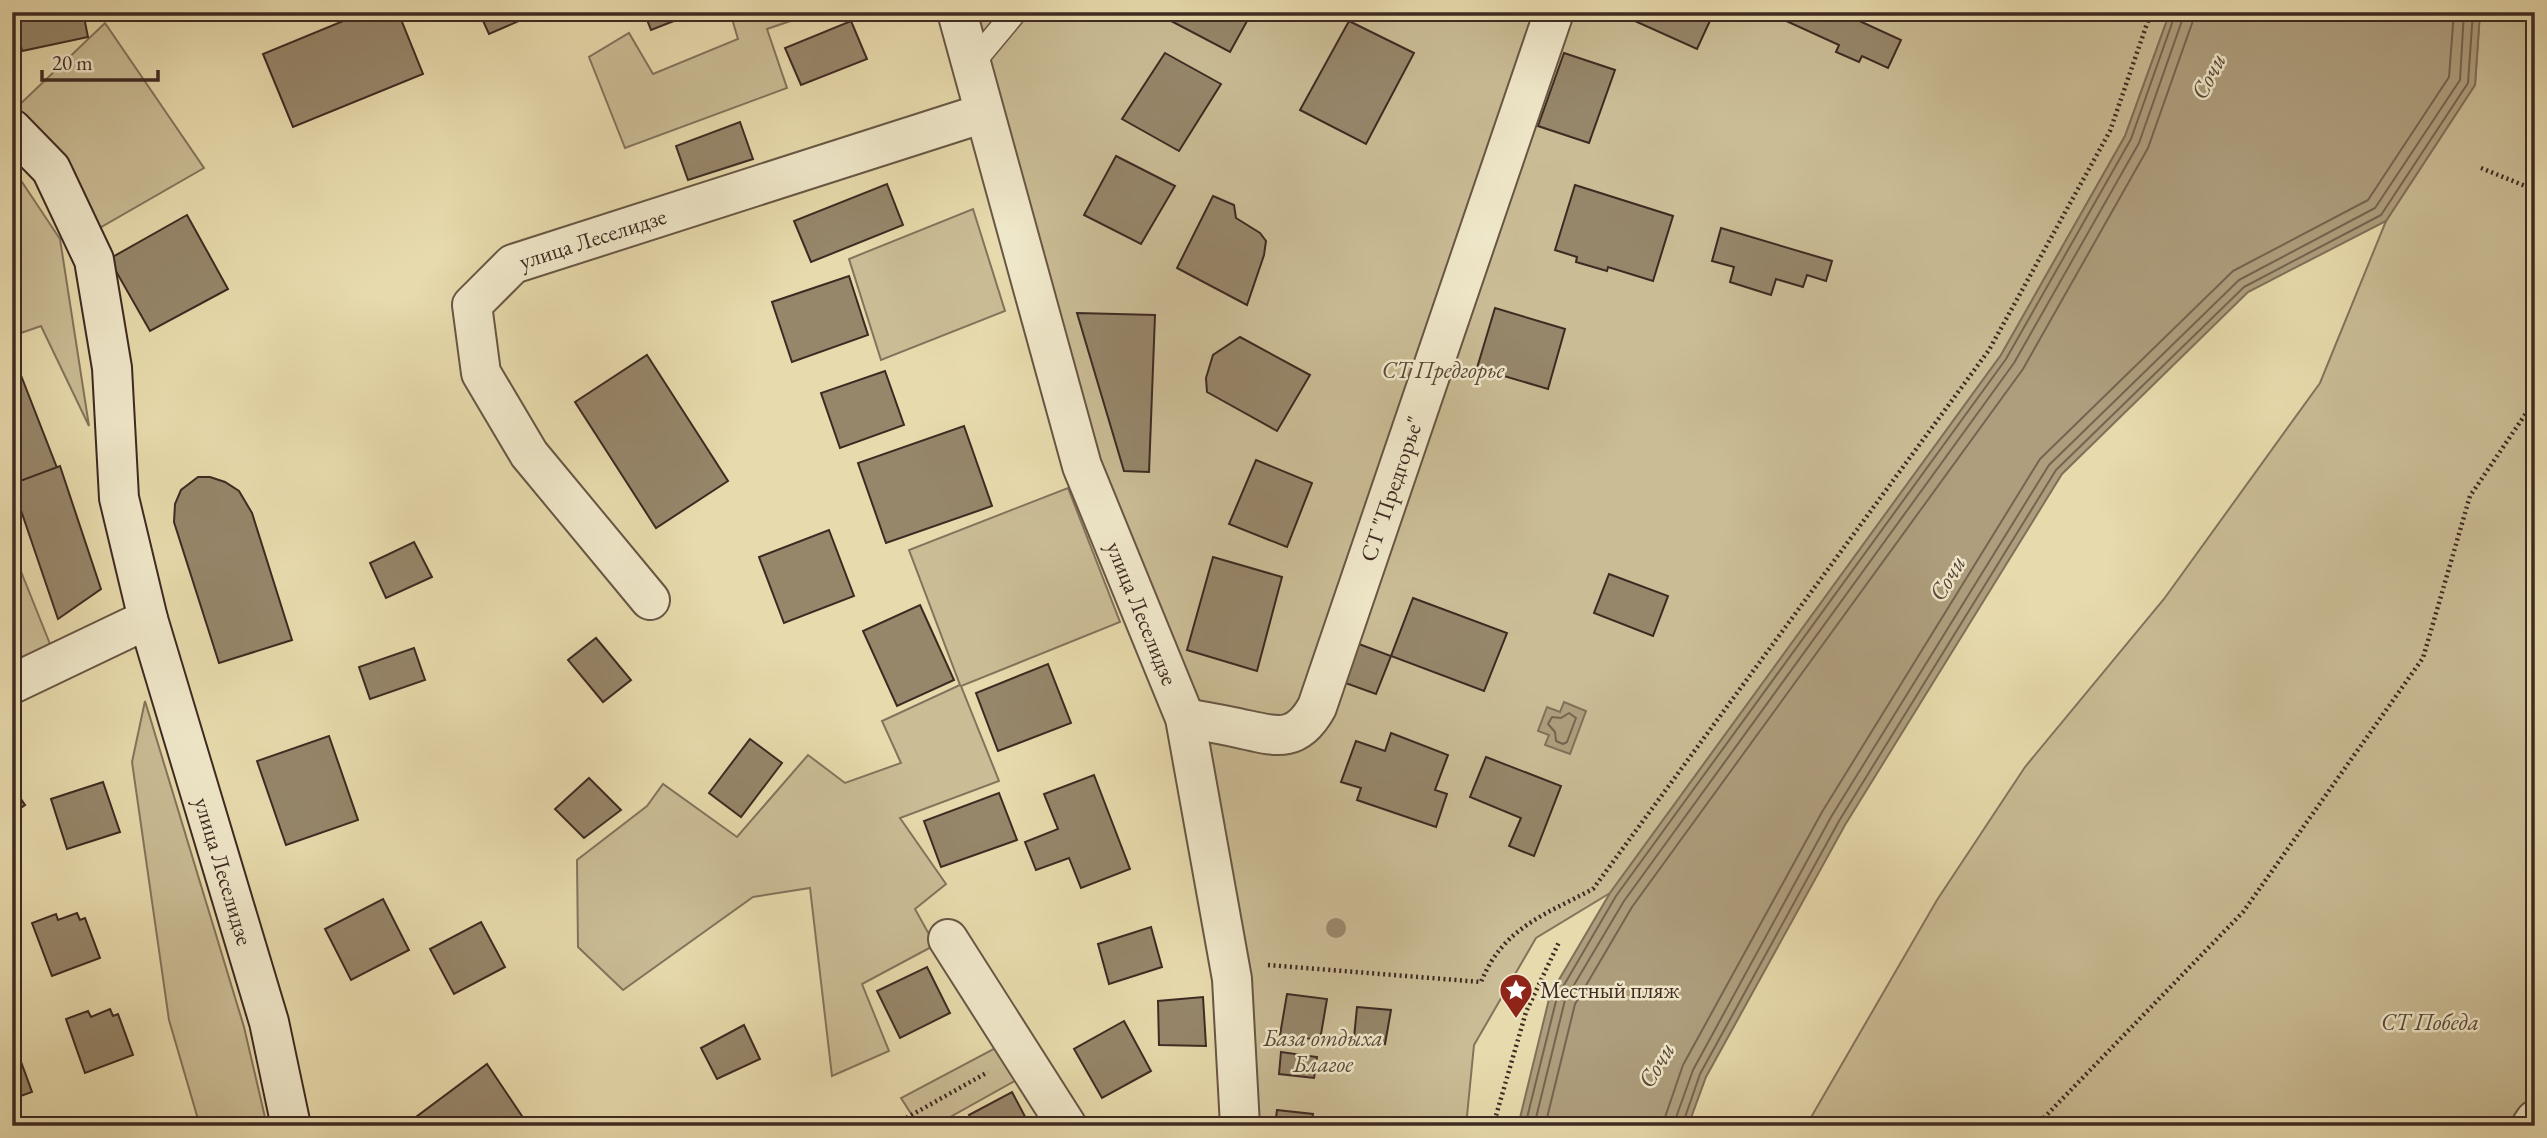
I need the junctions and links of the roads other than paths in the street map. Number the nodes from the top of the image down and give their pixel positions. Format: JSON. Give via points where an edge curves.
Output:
{"nodes":[{"id":1,"x":957,"y":12,"type":"edge"},
{"id":2,"x":1015,"y":12,"type":"edge"},
{"id":3,"x":1553,"y":12,"type":"edge"},
{"id":4,"x":971,"y":65,"type":"junction"},
{"id":5,"x":984,"y":113,"type":"junction"},
{"id":6,"x":12,"y":129,"type":"edge"},
{"id":7,"x":650,"y":600,"type":"dead end"},
{"id":8,"x":148,"y":620,"type":"junction"},
{"id":9,"x":12,"y":684,"type":"edge"},
{"id":10,"x":1185,"y":718,"type":"junction"},
{"id":11,"x":948,"y":939,"type":"dead end"},
{"id":12,"x":2535,"y":1121,"type":"edge"},
{"id":13,"x":291,"y":1126,"type":"edge"},
{"id":14,"x":1067,"y":1126,"type":"edge"},
{"id":15,"x":1240,"y":1126,"type":"edge"},
{"id":16,"x":2531,"y":1126,"type":"edge"}],
"edges":[{"from":1,"to":4,"type":"street","name":"улица Леселидзе"},
{"from":2,"to":4,"type":"lane"},
{"from":3,"to":10,"type":"street","name":"СТ \"Предгорье\"","via":[[1317,706],[1308,722],[1294,733],[1277,737]]},
{"from":4,"to":5,"type":"street","name":"улица Леселидзе"},
{"from":5,"to":7,"type":"street","name":"улица Леселидзе","via":[[513,264],[472,305],[481,373],[529,454]]},
{"from":5,"to":10,"type":"street","name":"улица Леселидзе","via":[[1082,466]]},
{"from":6,"to":8,"type":"street","name":"улица Леселидзе","via":[[51,169],[94,260],[112,368],[119,498]]},
{"from":8,"to":9,"type":"street"},
{"from":8,"to":13,"type":"street","name":"улица Леселидзе","via":[[269,1022]]},
{"from":10,"to":15,"type":"street","name":"улица Леселидзе","via":[[1229,962]]},
{"from":11,"to":14,"type":"street"},
{"from":12,"to":16,"type":"street"}]}
